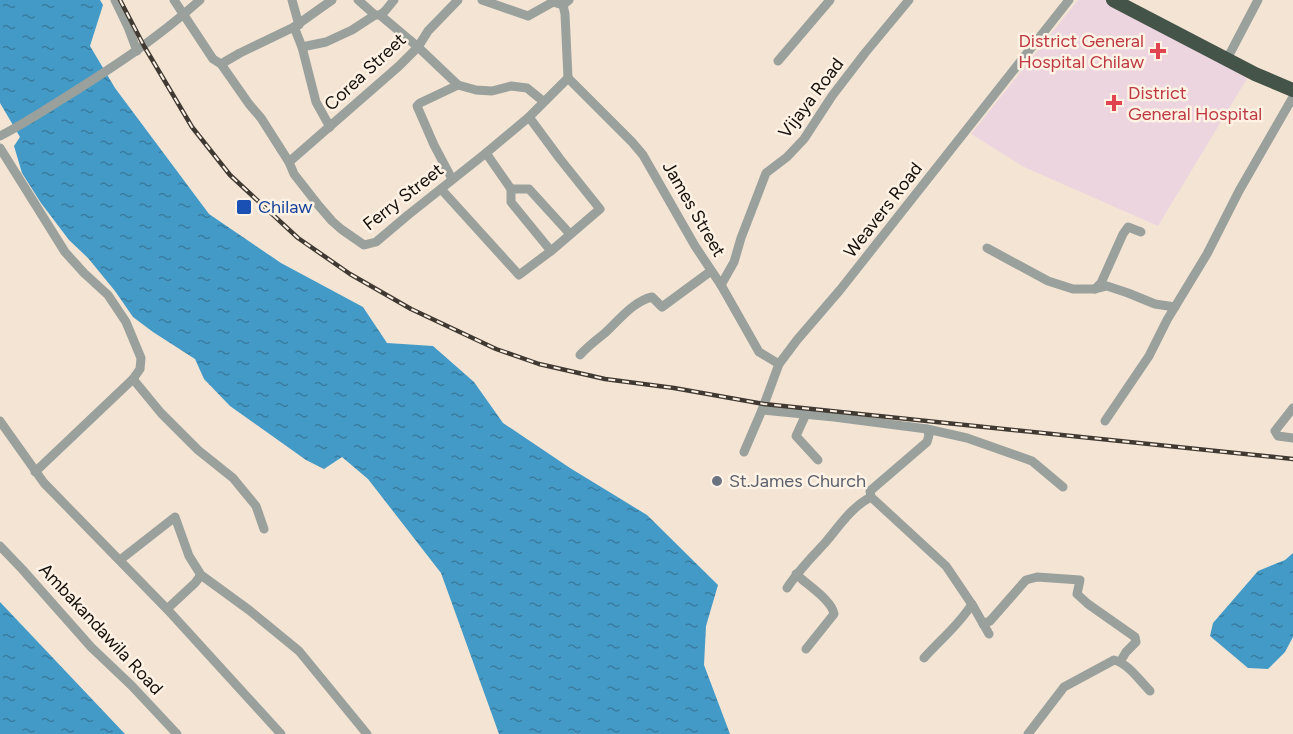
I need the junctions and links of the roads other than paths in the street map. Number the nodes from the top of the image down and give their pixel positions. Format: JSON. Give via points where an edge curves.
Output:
{"nodes":[{"id":1,"x":115,"y":0,"type":"edge"},
{"id":2,"x":174,"y":0,"type":"edge"},
{"id":3,"x":200,"y":0,"type":"edge"},
{"id":4,"x":292,"y":0,"type":"edge"},
{"id":5,"x":332,"y":0,"type":"edge"},
{"id":6,"x":357,"y":0,"type":"edge"},
{"id":7,"x":394,"y":0,"type":"edge"},
{"id":8,"x":458,"y":0,"type":"edge"},
{"id":9,"x":482,"y":0,"type":"edge"},
{"id":10,"x":830,"y":0,"type":"edge"},
{"id":11,"x":909,"y":0,"type":"edge"},
{"id":12,"x":1069,"y":0,"type":"edge"},
{"id":13,"x":1113,"y":0,"type":"edge"},
{"id":14,"x":1258,"y":0,"type":"edge"},
{"id":15,"x":566,"y":3,"type":"edge"},
{"id":16,"x":183,"y":15,"type":"junction"},
{"id":17,"x":378,"y":15,"type":"junction"},
{"id":18,"x":296,"y":26,"type":"junction"},
{"id":19,"x":302,"y":47,"type":"junction"},
{"id":20,"x":418,"y":47,"type":"junction"},
{"id":21,"x":137,"y":51,"type":"junction"},
{"id":22,"x":1227,"y":59,"type":"junction"},
{"id":23,"x":778,"y":61,"type":"dead end"},
{"id":24,"x":221,"y":64,"type":"junction"},
{"id":25,"x":568,"y":78,"type":"junction"},
{"id":26,"x":458,"y":85,"type":"junction"},
{"id":27,"x":1293,"y":90,"type":"edge"},
{"id":28,"x":1293,"y":97,"type":"edge"},
{"id":29,"x":543,"y":101,"type":"junction"},
{"id":30,"x":529,"y":117,"type":"junction"},
{"id":31,"x":330,"y":127,"type":"junction"},
{"id":32,"x":0,"y":136,"type":"edge"},
{"id":33,"x":0,"y":148,"type":"edge"},
{"id":34,"x":486,"y":153,"type":"junction"},
{"id":35,"x":289,"y":162,"type":"junction"},
{"id":36,"x":452,"y":179,"type":"junction"},
{"id":37,"x":441,"y":189,"type":"junction"},
{"id":38,"x":511,"y":189,"type":"junction"},
{"id":39,"x":1141,"y":232,"type":"dead end"},
{"id":40,"x":570,"y":234,"type":"junction"},
{"id":41,"x":987,"y":248,"type":"dead end"},
{"id":42,"x":551,"y":251,"type":"junction"},
{"id":43,"x":711,"y":271,"type":"junction"},
{"id":44,"x":721,"y":285,"type":"junction"},
{"id":45,"x":1095,"y":289,"type":"junction"},
{"id":46,"x":1175,"y":307,"type":"junction"},
{"id":47,"x":580,"y":355,"type":"dead end"},
{"id":48,"x":779,"y":364,"type":"junction"},
{"id":49,"x":132,"y":379,"type":"junction"},
{"id":50,"x":1293,"y":408,"type":"edge"},
{"id":51,"x":762,"y":410,"type":"junction"},
{"id":52,"x":806,"y":414,"type":"junction"},
{"id":53,"x":1105,"y":421,"type":"dead end"},
{"id":54,"x":0,"y":422,"type":"edge"},
{"id":55,"x":927,"y":429,"type":"junction"},
{"id":56,"x":1293,"y":438,"type":"edge"},
{"id":57,"x":744,"y":452,"type":"dead end"},
{"id":58,"x":818,"y":460,"type":"dead end"},
{"id":59,"x":35,"y":472,"type":"junction"},
{"id":60,"x":1063,"y":487,"type":"dead end"},
{"id":61,"x":870,"y":497,"type":"junction"},
{"id":62,"x":264,"y":529,"type":"dead end"},
{"id":63,"x":0,"y":546,"type":"edge"},
{"id":64,"x":120,"y":560,"type":"junction"},
{"id":65,"x":796,"y":574,"type":"junction"},
{"id":66,"x":201,"y":575,"type":"junction"},
{"id":67,"x":787,"y":588,"type":"dead end"},
{"id":68,"x":972,"y":604,"type":"junction"},
{"id":69,"x":167,"y":609,"type":"junction"},
{"id":70,"x":983,"y":624,"type":"junction"},
{"id":71,"x":989,"y":634,"type":"dead end"},
{"id":72,"x":806,"y":649,"type":"dead end"},
{"id":73,"x":924,"y":658,"type":"dead end"},
{"id":74,"x":1120,"y":662,"type":"junction"},
{"id":75,"x":1150,"y":691,"type":"dead end"},
{"id":76,"x":177,"y":734,"type":"edge"},
{"id":77,"x":281,"y":734,"type":"edge"},
{"id":78,"x":367,"y":734,"type":"edge"},
{"id":79,"x":1029,"y":734,"type":"edge"}],
"edges":[{"from":1,"to":21,"type":"street"},
{"from":2,"to":16,"type":"street","name":"Ferry Street"},
{"from":3,"to":16,"type":"street"},
{"from":4,"to":18,"type":"street"},
{"from":5,"to":18,"type":"street"},
{"from":6,"to":17,"type":"street"},
{"from":7,"to":17,"type":"street"},
{"from":8,"to":20,"type":"street","name":"Corea Street"},
{"from":9,"to":15,"type":"street","via":[[528,16],[553,2]]},
{"from":10,"to":23,"type":"street"},
{"from":11,"to":44,"type":"street","name":"Vijaya Road","via":[[832,96],[804,139],[766,173],[734,262]]},
{"from":12,"to":48,"type":"street","name":"Weavers Road"},
{"from":13,"to":22,"type":"highway"},
{"from":14,"to":22,"type":"street"},
{"from":15,"to":25,"type":"street"},
{"from":16,"to":21,"type":"street"},
{"from":16,"to":24,"type":"street","name":"Ferry Street","via":[[213,59]]},
{"from":17,"to":19,"type":"street","via":[[326,42]]},
{"from":17,"to":20,"type":"street"},
{"from":18,"to":19,"type":"street"},
{"from":18,"to":24,"type":"street"},
{"from":19,"to":31,"type":"street","via":[[316,102]]},
{"from":20,"to":26,"type":"street"},
{"from":20,"to":31,"type":"street","name":"Corea Street"},
{"from":21,"to":32,"type":"street"},
{"from":22,"to":27,"type":"highway"},
{"from":24,"to":35,"type":"street","name":"Ferry Street"},
{"from":25,"to":29,"type":"street","name":"Ferry Street"},
{"from":25,"to":43,"type":"street","name":"James Street","via":[[633,141]]},
{"from":26,"to":29,"type":"street","via":[[492,91],[511,86],[527,88]]},
{"from":26,"to":36,"type":"street","via":[[417,106]]},
{"from":28,"to":46,"type":"street"},
{"from":29,"to":30,"type":"street","name":"Ferry Street"},
{"from":30,"to":34,"type":"street","name":"Ferry Street"},
{"from":30,"to":40,"type":"street","via":[[600,209]]},
{"from":31,"to":35,"type":"street","name":"Corea Street"},
{"from":33,"to":49,"type":"street","via":[[65,252],[108,295],[126,322],[141,358],[140,369]]},
{"from":34,"to":36,"type":"street","name":"Ferry Street"},
{"from":34,"to":38,"type":"street"},
{"from":35,"to":37,"type":"street","name":"Ferry Street","via":[[294,174],[332,221],[364,245],[376,242]]},
{"from":36,"to":37,"type":"street","name":"Ferry Street"},
{"from":37,"to":42,"type":"street","via":[[519,275]]},
{"from":38,"to":40,"type":"street","via":[[529,189]]},
{"from":38,"to":42,"type":"street","via":[[511,202]]},
{"from":39,"to":45,"type":"street","via":[[1128,227]]},
{"from":40,"to":42,"type":"street"},
{"from":41,"to":45,"type":"street","via":[[1048,281],[1073,289]]},
{"from":43,"to":44,"type":"street","name":"James Street"},
{"from":43,"to":47,"type":"street","via":[[662,307],[652,297],[639,302]]},
{"from":44,"to":48,"type":"street","name":"James Street","via":[[759,352]]},
{"from":45,"to":46,"type":"street","via":[[1107,286],[1155,304]]},
{"from":46,"to":53,"type":"street","via":[[1149,356]]},
{"from":48,"to":51,"type":"street","name":"Weavers Road"},
{"from":49,"to":59,"type":"street"},
{"from":49,"to":62,"type":"street","via":[[198,450],[233,478],[256,506]]},
{"from":50,"to":56,"type":"street","via":[[1275,431],[1278,436]]},
{"from":51,"to":52,"type":"street"},
{"from":51,"to":57,"type":"street","name":"Weavers Road"},
{"from":52,"to":55,"type":"street"},
{"from":52,"to":58,"type":"street","via":[[796,436]]},
{"from":54,"to":59,"type":"street"},
{"from":55,"to":60,"type":"street","via":[[967,438],[1032,461]]},
{"from":55,"to":61,"type":"street","via":[[927,442],[870,491]]},
{"from":59,"to":64,"type":"street"},
{"from":61,"to":65,"type":"street"},
{"from":61,"to":68,"type":"street","via":[[946,566]]},
{"from":63,"to":76,"type":"street","name":"Ambakandawila Road"},
{"from":64,"to":66,"type":"street","via":[[175,517],[189,556]]},
{"from":64,"to":69,"type":"street"},
{"from":65,"to":67,"type":"street"},
{"from":65,"to":72,"type":"street","via":[[826,599],[834,614]]},
{"from":66,"to":69,"type":"street"},
{"from":66,"to":78,"type":"street","via":[[299,651]]},
{"from":68,"to":70,"type":"street"},
{"from":68,"to":73,"type":"street"},
{"from":69,"to":77,"type":"street"},
{"from":70,"to":71,"type":"street"},
{"from":70,"to":74,"type":"street","via":[[1026,580],[1080,579],[1077,594],[1135,637],[1136,642]]},
{"from":74,"to":75,"type":"street"},
{"from":74,"to":79,"type":"street","via":[[1114,660],[1064,687]]}]}
